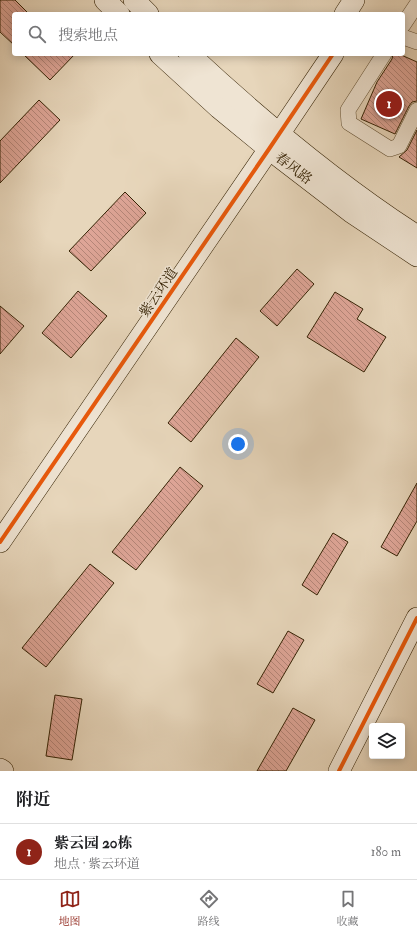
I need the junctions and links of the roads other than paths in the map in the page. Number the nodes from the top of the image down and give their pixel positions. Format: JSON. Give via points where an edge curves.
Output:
{"nodes":[{"id":1,"x":105,"y":0,"type":"edge"},
{"id":2,"x":134,"y":0,"type":"edge"},
{"id":3,"x":354,"y":0,"type":"edge"},
{"id":4,"x":369,"y":0,"type":"edge"},
{"id":5,"x":417,"y":4,"type":"edge"},
{"id":6,"x":118,"y":12,"type":"edge"},
{"id":7,"x":146,"y":12,"type":"edge"},
{"id":8,"x":345,"y":12,"type":"edge"},
{"id":9,"x":361,"y":12,"type":"edge"},
{"id":10,"x":405,"y":22,"type":"edge"},
{"id":11,"x":405,"y":38,"type":"edge"},
{"id":12,"x":417,"y":42,"type":"edge"},
{"id":13,"x":162,"y":56,"type":"edge"},
{"id":14,"x":191,"y":56,"type":"edge"},
{"id":15,"x":316,"y":56,"type":"edge"},
{"id":16,"x":331,"y":56,"type":"edge"},
{"id":17,"x":383,"y":56,"type":"edge"},
{"id":18,"x":293,"y":102,"type":"junction"},
{"id":19,"x":416,"y":112,"type":"edge"},
{"id":20,"x":272,"y":136,"type":"junction"},
{"id":21,"x":295,"y":158,"type":"junction"},
{"id":22,"x":417,"y":236,"type":"edge"},
{"id":23,"x":417,"y":256,"type":"edge"},
{"id":24,"x":0,"y":519,"type":"edge"},
{"id":25,"x":0,"y":542,"type":"edge"},
{"id":26,"x":417,"y":618,"type":"edge"},
{"id":27,"x":0,"y":769,"type":"edge"},
{"id":28,"x":3,"y":771,"type":"edge"},
{"id":29,"x":338,"y":771,"type":"edge"}],
"edges":[{"from":1,"to":6,"type":"street"},
{"from":2,"to":7,"type":"street"},
{"from":3,"to":8,"type":"street"},
{"from":4,"to":9,"type":"street"},
{"from":5,"to":10,"type":"street"},
{"from":11,"to":12,"type":"street"},
{"from":13,"to":20,"type":"street","name":"春风路","via":[[219,108]]},
{"from":14,"to":20,"type":"street","name":"春风路","via":[[241,101]]},
{"from":15,"to":18,"type":"street","name":"紫云环道"},
{"from":16,"to":18,"type":"street","name":"紫云环道"},
{"from":17,"to":19,"type":"street","via":[[348,110],[349,123],[390,149],[399,146]]},
{"from":18,"to":20,"type":"street","name":"紫云环道"},
{"from":18,"to":21,"type":"street","via":[[290,130]]},
{"from":20,"to":21,"type":"street","name":"春风路"},
{"from":20,"to":24,"type":"street","name":"紫云环道"},
{"from":20,"to":25,"type":"street","name":"紫云环道"},
{"from":21,"to":22,"type":"street","name":"春风路"},
{"from":21,"to":23,"type":"street","name":"春风路","via":[[351,212]]},
{"from":26,"to":29,"type":"street"},
{"from":27,"to":28,"type":"street"}]}
